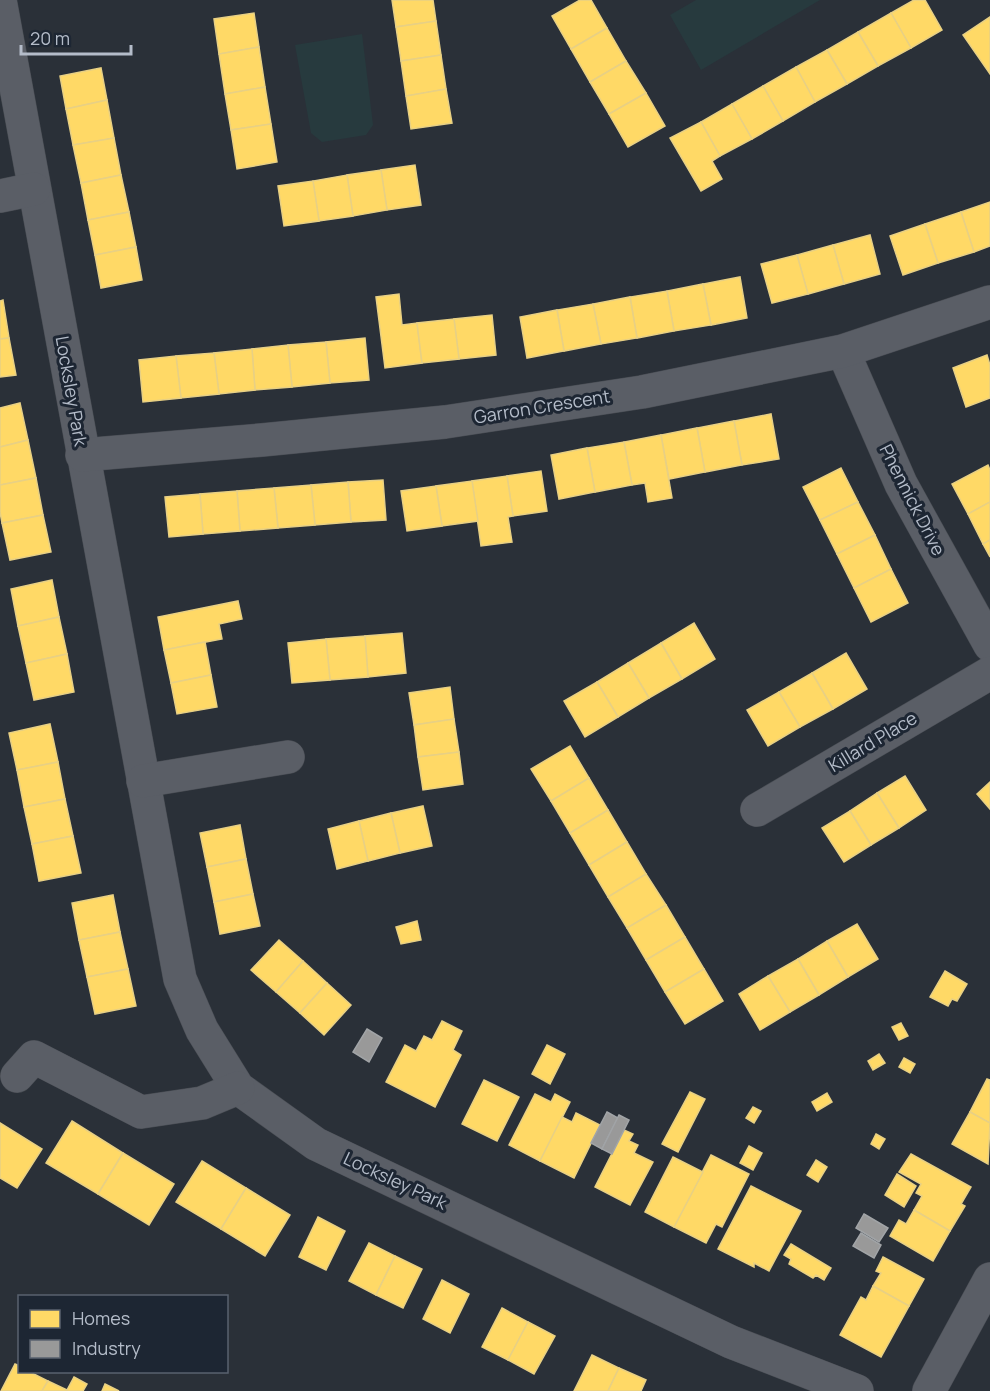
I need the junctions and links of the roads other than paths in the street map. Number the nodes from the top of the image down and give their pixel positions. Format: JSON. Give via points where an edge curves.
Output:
{"nodes":[{"id":1,"x":0,"y":0,"type":"edge"},
{"id":2,"x":34,"y":189,"type":"junction"},
{"id":3,"x":0,"y":196,"type":"edge"},
{"id":4,"x":990,"y":302,"type":"edge"},
{"id":5,"x":843,"y":351,"type":"junction"},
{"id":6,"x":82,"y":455,"type":"junction"},
{"id":7,"x":990,"y":645,"type":"edge"},
{"id":8,"x":990,"y":673,"type":"edge"},
{"id":9,"x":288,"y":757,"type":"dead end"},
{"id":10,"x":143,"y":781,"type":"junction"},
{"id":11,"x":757,"y":810,"type":"dead end"},
{"id":12,"x":17,"y":1076,"type":"dead end"},
{"id":13,"x":238,"y":1088,"type":"junction"},
{"id":14,"x":990,"y":1279,"type":"edge"},
{"id":15,"x":857,"y":1391,"type":"edge"},
{"id":16,"x":929,"y":1391,"type":"edge"}],
"edges":[{"from":1,"to":2,"type":"street","name":"Locksley Park"},
{"from":2,"to":3,"type":"street"},
{"from":2,"to":6,"type":"street","name":"Locksley Park"},
{"from":4,"to":5,"type":"street","name":"Garron Crescent"},
{"from":5,"to":6,"type":"street","name":"Garron Crescent","via":[[642,392],[444,422]]},
{"from":5,"to":7,"type":"street","name":"Phennick Drive","via":[[901,484]]},
{"from":6,"to":10,"type":"street","name":"Locksley Park"},
{"from":8,"to":11,"type":"street","name":"Killard Place"},
{"from":9,"to":10,"type":"street"},
{"from":10,"to":13,"type":"street","name":"Locksley Park","via":[[180,980],[201,1030]]},
{"from":12,"to":13,"type":"street","via":[[34,1057],[141,1112],[202,1103]]},
{"from":13,"to":15,"type":"street","name":"Locksley Park","via":[[316,1144],[731,1342]]},
{"from":14,"to":16,"type":"street"}]}
